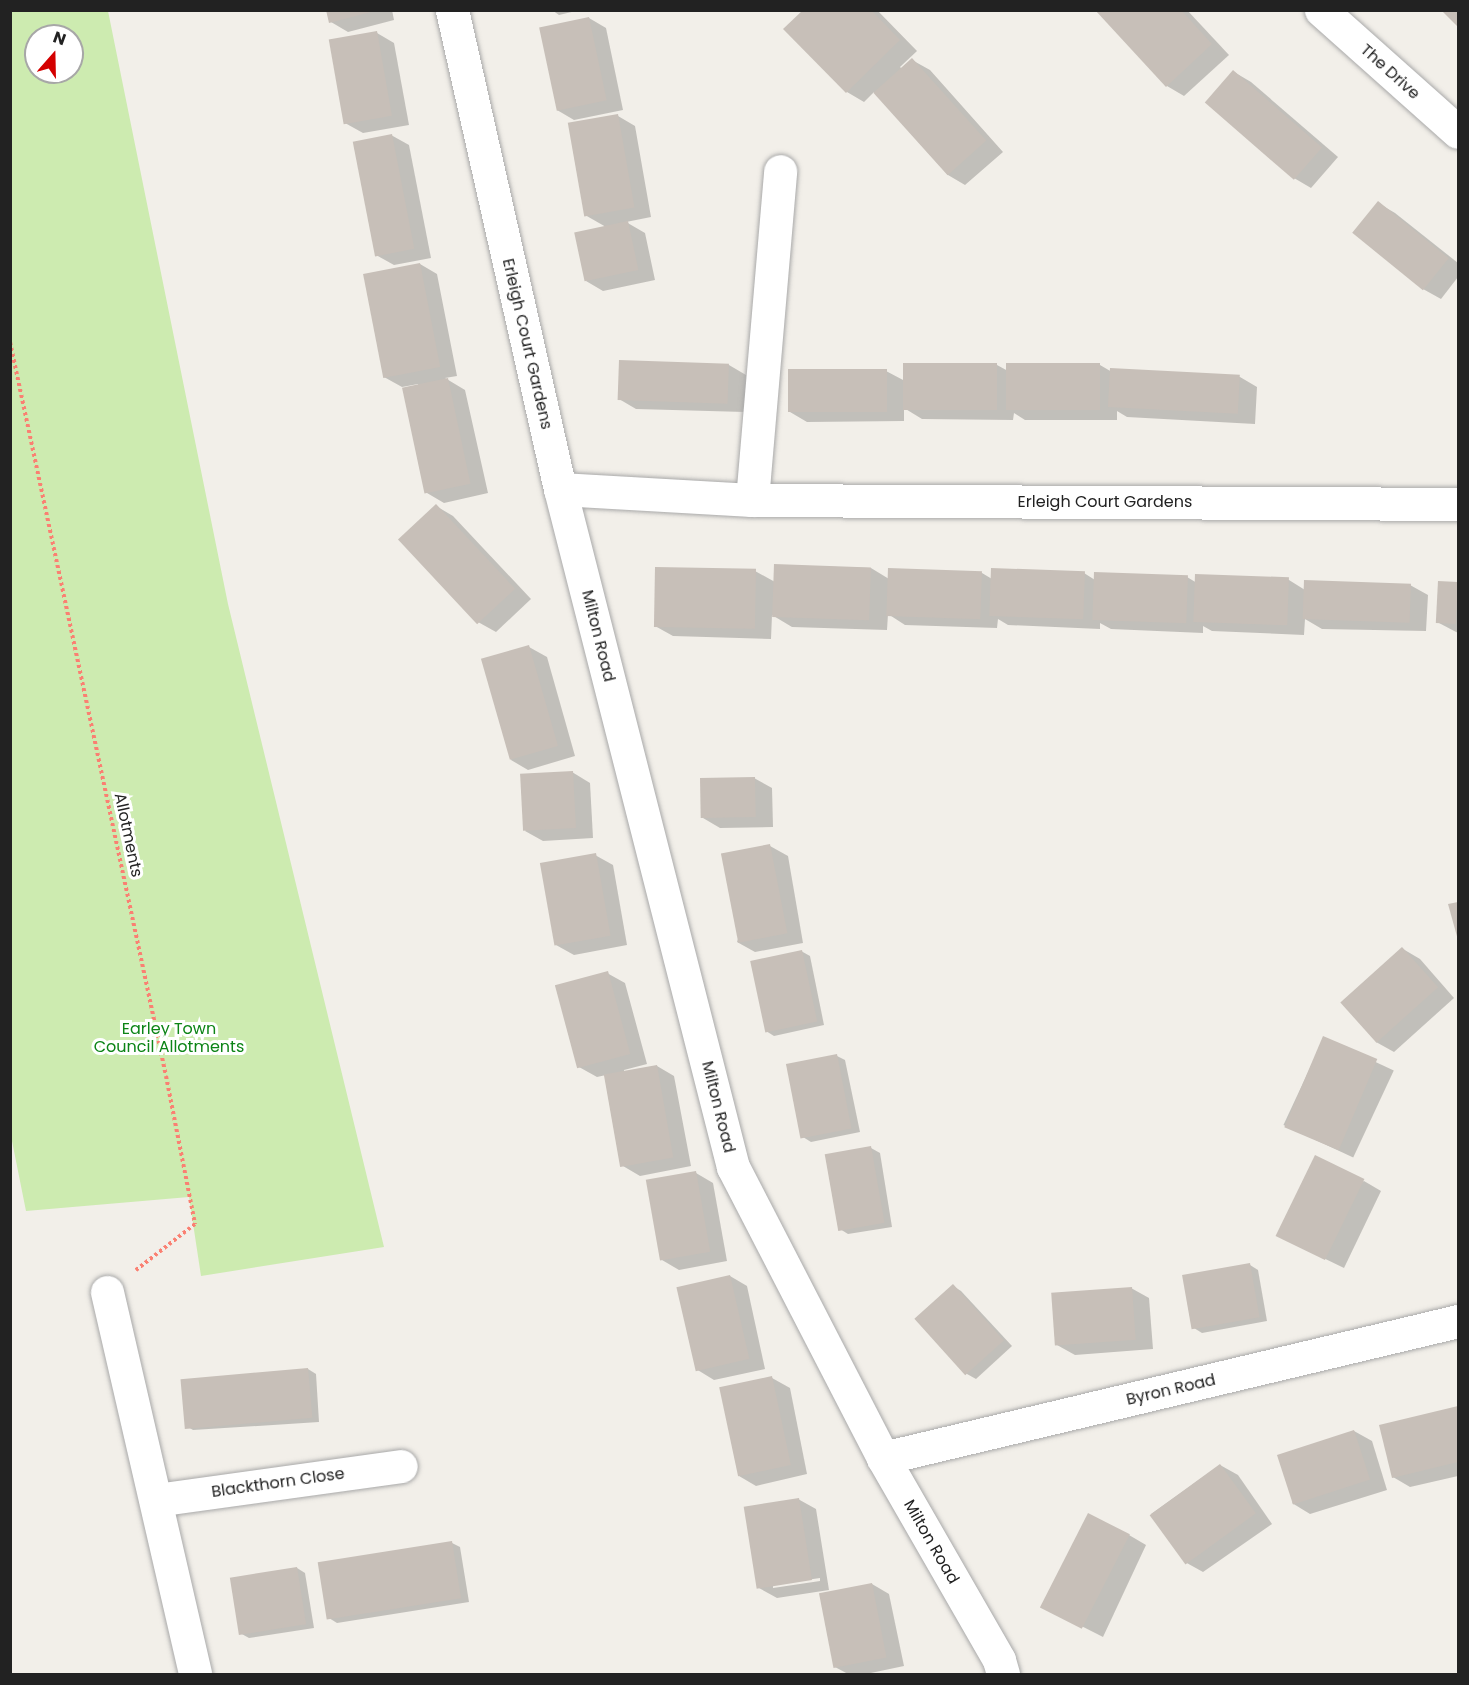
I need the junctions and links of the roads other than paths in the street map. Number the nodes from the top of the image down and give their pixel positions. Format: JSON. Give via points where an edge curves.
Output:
{"nodes":[{"id":1,"x":452,"y":10,"type":"edge"},
{"id":2,"x":1322,"y":10,"type":"edge"},
{"id":3,"x":1458,"y":132,"type":"edge"},
{"id":4,"x":780,"y":171,"type":"dead end"},
{"id":5,"x":560,"y":489,"type":"junction"},
{"id":6,"x":752,"y":500,"type":"junction"},
{"id":7,"x":1458,"y":504,"type":"edge"},
{"id":8,"x":107,"y":1292,"type":"road end"},
{"id":9,"x":1458,"y":1321,"type":"edge"},
{"id":10,"x":883,"y":1458,"type":"junction"},
{"id":11,"x":401,"y":1466,"type":"dead end"},
{"id":12,"x":156,"y":1500,"type":"junction"},
{"id":13,"x":195,"y":1674,"type":"edge"},
{"id":14,"x":1003,"y":1674,"type":"edge"}],
"edges":[{"from":1,"to":5,"type":"street","name":"Erleigh Court Gardens"},
{"from":2,"to":3,"type":"street","name":"The Drive"},
{"from":4,"to":6,"type":"street"},
{"from":5,"to":6,"type":"street","name":"Erleigh Court Gardens"},
{"from":5,"to":10,"type":"street","name":"Milton Road","via":[[733,1167]]},
{"from":6,"to":7,"type":"street","name":"Erleigh Court Gardens"},
{"from":8,"to":12,"type":"street"},
{"from":9,"to":10,"type":"street","name":"Byron Road"},
{"from":10,"to":14,"type":"street","name":"Milton Road","via":[[999,1660]]},
{"from":11,"to":12,"type":"street","name":"Blackthorn Close"},
{"from":12,"to":13,"type":"street"}]}
